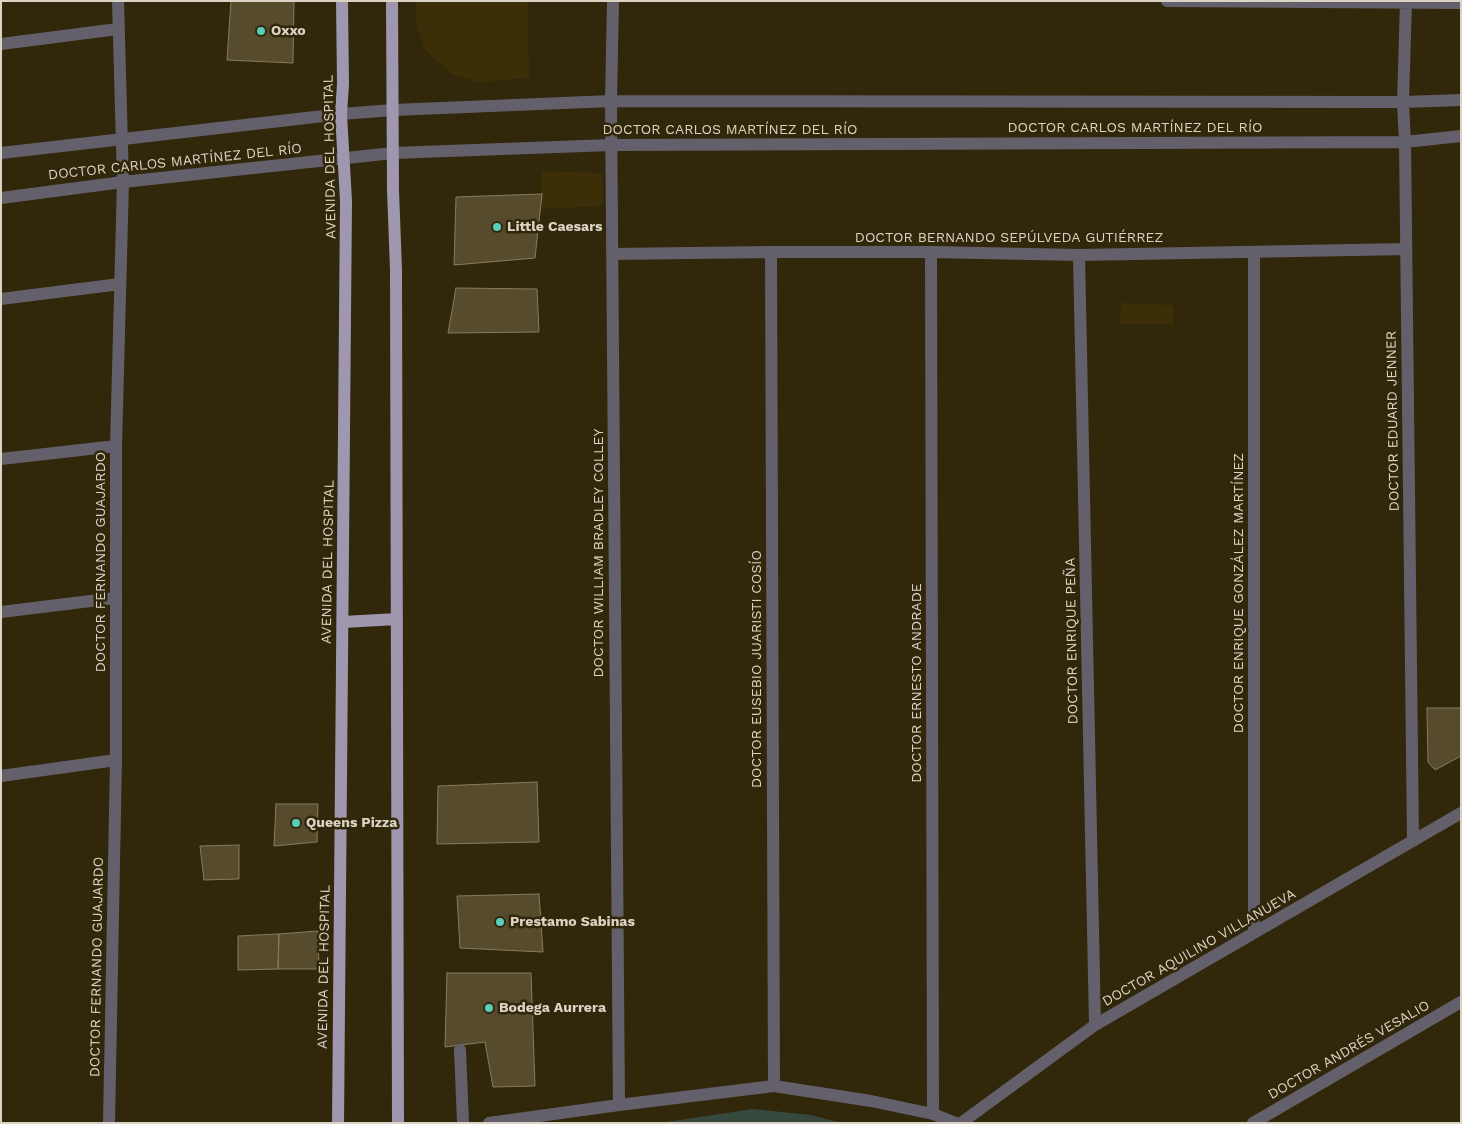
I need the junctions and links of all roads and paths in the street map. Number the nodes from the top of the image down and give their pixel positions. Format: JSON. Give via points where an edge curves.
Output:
{"nodes":[{"id":1,"x":118,"y":1,"type":"edge"},
{"id":2,"x":342,"y":1,"type":"edge"},
{"id":3,"x":392,"y":1,"type":"edge"},
{"id":4,"x":613,"y":1,"type":"edge"},
{"id":5,"x":1167,"y":1,"type":"edge"},
{"id":6,"x":1406,"y":2,"type":"edge"},
{"id":7,"x":1461,"y":3,"type":"edge"},
{"id":8,"x":118,"y":29,"type":"junction"},
{"id":9,"x":1,"y":44,"type":"edge"},
{"id":10,"x":1461,"y":100,"type":"edge"},
{"id":11,"x":611,"y":101,"type":"junction"},
{"id":12,"x":1404,"y":102,"type":"junction"},
{"id":13,"x":392,"y":110,"type":"junction"},
{"id":14,"x":342,"y":114,"type":"junction"},
{"id":15,"x":1461,"y":136,"type":"edge"},
{"id":16,"x":122,"y":139,"type":"junction"},
{"id":17,"x":1405,"y":142,"type":"junction"},
{"id":18,"x":611,"y":145,"type":"junction"},
{"id":19,"x":1,"y":153,"type":"edge"},
{"id":20,"x":393,"y":153,"type":"junction"},
{"id":21,"x":343,"y":159,"type":"junction"},
{"id":22,"x":123,"y":182,"type":"junction"},
{"id":23,"x":1,"y":198,"type":"edge"},
{"id":24,"x":1406,"y":249,"type":"junction"},
{"id":25,"x":771,"y":252,"type":"junction"},
{"id":26,"x":931,"y":252,"type":"junction"},
{"id":27,"x":1254,"y":252,"type":"junction"},
{"id":28,"x":612,"y":254,"type":"junction"},
{"id":29,"x":1079,"y":256,"type":"junction"},
{"id":30,"x":120,"y":284,"type":"junction"},
{"id":31,"x":1,"y":299,"type":"edge"},
{"id":32,"x":116,"y":446,"type":"junction"},
{"id":33,"x":1,"y":460,"type":"edge"},
{"id":34,"x":115,"y":598,"type":"junction"},
{"id":35,"x":1,"y":612,"type":"edge"},
{"id":36,"x":397,"y":619,"type":"junction"},
{"id":37,"x":343,"y":622,"type":"junction"},
{"id":38,"x":116,"y":760,"type":"junction"},
{"id":39,"x":1,"y":776,"type":"edge"},
{"id":40,"x":1461,"y":813,"type":"edge"},
{"id":41,"x":1412,"y":841,"type":"junction"},
{"id":42,"x":1254,"y":933,"type":"junction"},
{"id":43,"x":1461,"y":1002,"type":"edge"},
{"id":44,"x":1094,"y":1026,"type":"junction"},
{"id":45,"x":460,"y":1050,"type":"dead end"},
{"id":46,"x":774,"y":1086,"type":"junction"},
{"id":47,"x":619,"y":1105,"type":"junction"},
{"id":48,"x":933,"y":1114,"type":"junction"},
{"id":49,"x":109,"y":1123,"type":"edge"},
{"id":50,"x":338,"y":1123,"type":"edge"},
{"id":51,"x":398,"y":1123,"type":"edge"},
{"id":52,"x":463,"y":1123,"type":"edge"},
{"id":53,"x":489,"y":1123,"type":"edge"},
{"id":54,"x":956,"y":1123,"type":"edge"},
{"id":55,"x":961,"y":1123,"type":"edge"},
{"id":56,"x":1253,"y":1123,"type":"edge"}],
"edges":[{"from":1,"to":8,"type":"street","name":"DOCTOR FERNANDO GUAJARDO"},
{"from":2,"to":14,"type":"main road","name":"AVENIDA DEL HOSPITAL"},
{"from":3,"to":13,"type":"main road"},
{"from":4,"to":11,"type":"street","name":"DOCTOR WILLIAM BRADLEY COLLEY"},
{"from":5,"to":6,"type":"street"},
{"from":6,"to":7,"type":"street"},
{"from":6,"to":12,"type":"street","name":"DOCTOR EDUARD JENNER"},
{"from":8,"to":9,"type":"street"},
{"from":8,"to":16,"type":"street","name":"DOCTOR FERNANDO GUAJARDO"},
{"from":10,"to":12,"type":"street","name":"DOCTOR CARLOS MARTÍNEZ DEL RÍO"},
{"from":11,"to":12,"type":"street","name":"DOCTOR CARLOS MARTÍNEZ DEL RÍO"},
{"from":11,"to":13,"type":"street","name":"DOCTOR CARLOS MARTÍNEZ DEL RÍO"},
{"from":11,"to":18,"type":"street","name":"DOCTOR WILLIAM BRADLEY COLLEY"},
{"from":12,"to":17,"type":"street","name":"DOCTOR EDUARD JENNER"},
{"from":13,"to":14,"type":"street","name":"DOCTOR CARLOS MARTÍNEZ DEL RÍO"},
{"from":13,"to":20,"type":"main road"},
{"from":14,"to":16,"type":"street","name":"DOCTOR CARLOS MARTÍNEZ DEL RÍO"},
{"from":14,"to":21,"type":"main road","name":"AVENIDA DEL HOSPITAL"},
{"from":15,"to":17,"type":"street","name":"DOCTOR CARLOS MARTÍNEZ DEL RÍO"},
{"from":16,"to":19,"type":"street","name":"DOCTOR CARLOS MARTÍNEZ DEL RÍO"},
{"from":16,"to":22,"type":"street","name":"DOCTOR FERNANDO GUAJARDO"},
{"from":17,"to":18,"type":"street","name":"DOCTOR CARLOS MARTÍNEZ DEL RÍO"},
{"from":17,"to":24,"type":"street","name":"DOCTOR EDUARD JENNER"},
{"from":18,"to":20,"type":"street","name":"DOCTOR CARLOS MARTÍNEZ DEL RÍO"},
{"from":18,"to":28,"type":"street","name":"DOCTOR WILLIAM BRADLEY COLLEY"},
{"from":20,"to":21,"type":"street","name":"DOCTOR CARLOS MARTÍNEZ DEL RÍO"},
{"from":20,"to":36,"type":"main road"},
{"from":21,"to":22,"type":"street","name":"DOCTOR CARLOS MARTÍNEZ DEL RÍO"},
{"from":21,"to":37,"type":"main road","name":"AVENIDA DEL HOSPITAL","via":[[346,201]]},
{"from":22,"to":23,"type":"street","name":"DOCTOR CARLOS MARTÍNEZ DEL RÍO"},
{"from":22,"to":30,"type":"street","name":"DOCTOR FERNANDO GUAJARDO"},
{"from":24,"to":27,"type":"street","name":"DOCTOR BERNANDO SEPÚLVEDA GUTIÉRREZ"},
{"from":24,"to":41,"type":"street","name":"DOCTOR EDUARD JENNER"},
{"from":25,"to":26,"type":"street","name":"DOCTOR BERNANDO SEPÚLVEDA GUTIÉRREZ"},
{"from":25,"to":28,"type":"street","name":"DOCTOR BERNANDO SEPÚLVEDA GUTIÉRREZ"},
{"from":25,"to":46,"type":"street","name":"DOCTOR EUSEBIO JUARISTI COSÍO"},
{"from":26,"to":29,"type":"street","name":"DOCTOR BERNANDO SEPÚLVEDA GUTIÉRREZ"},
{"from":26,"to":48,"type":"street","name":"DOCTOR ERNESTO ANDRADE"},
{"from":27,"to":29,"type":"street","name":"DOCTOR BERNANDO SEPÚLVEDA GUTIÉRREZ"},
{"from":27,"to":42,"type":"street","name":"DOCTOR ENRIQUE GONZÁLEZ MARTÍNEZ"},
{"from":28,"to":47,"type":"street","name":"DOCTOR WILLIAM BRADLEY COLLEY"},
{"from":29,"to":44,"type":"street","name":"DOCTOR ENRIQUE PEÑA"},
{"from":30,"to":31,"type":"street"},
{"from":30,"to":32,"type":"street","name":"DOCTOR FERNANDO GUAJARDO"},
{"from":32,"to":33,"type":"street"},
{"from":32,"to":34,"type":"street","name":"DOCTOR FERNANDO GUAJARDO"},
{"from":34,"to":35,"type":"street"},
{"from":34,"to":38,"type":"street","name":"DOCTOR FERNANDO GUAJARDO"},
{"from":36,"to":37,"type":"main road"},
{"from":36,"to":51,"type":"main road"},
{"from":37,"to":50,"type":"main road","name":"AVENIDA DEL HOSPITAL"},
{"from":38,"to":39,"type":"street"},
{"from":38,"to":49,"type":"street","name":"DOCTOR FERNANDO GUAJARDO"},
{"from":40,"to":41,"type":"street","name":"DOCTOR AQUILINO VILLANUEVA"},
{"from":41,"to":42,"type":"street","name":"DOCTOR AQUILINO VILLANUEVA"},
{"from":42,"to":44,"type":"street","name":"DOCTOR AQUILINO VILLANUEVA"},
{"from":43,"to":56,"type":"street","name":"DOCTOR ANDRÉS VESALIO"},
{"from":44,"to":55,"type":"street","name":"DOCTOR AQUILINO VILLANUEVA"},
{"from":45,"to":52,"type":"street"},
{"from":46,"to":47,"type":"street"},
{"from":46,"to":48,"type":"street"},
{"from":47,"to":53,"type":"street"},
{"from":48,"to":54,"type":"street"}]}
